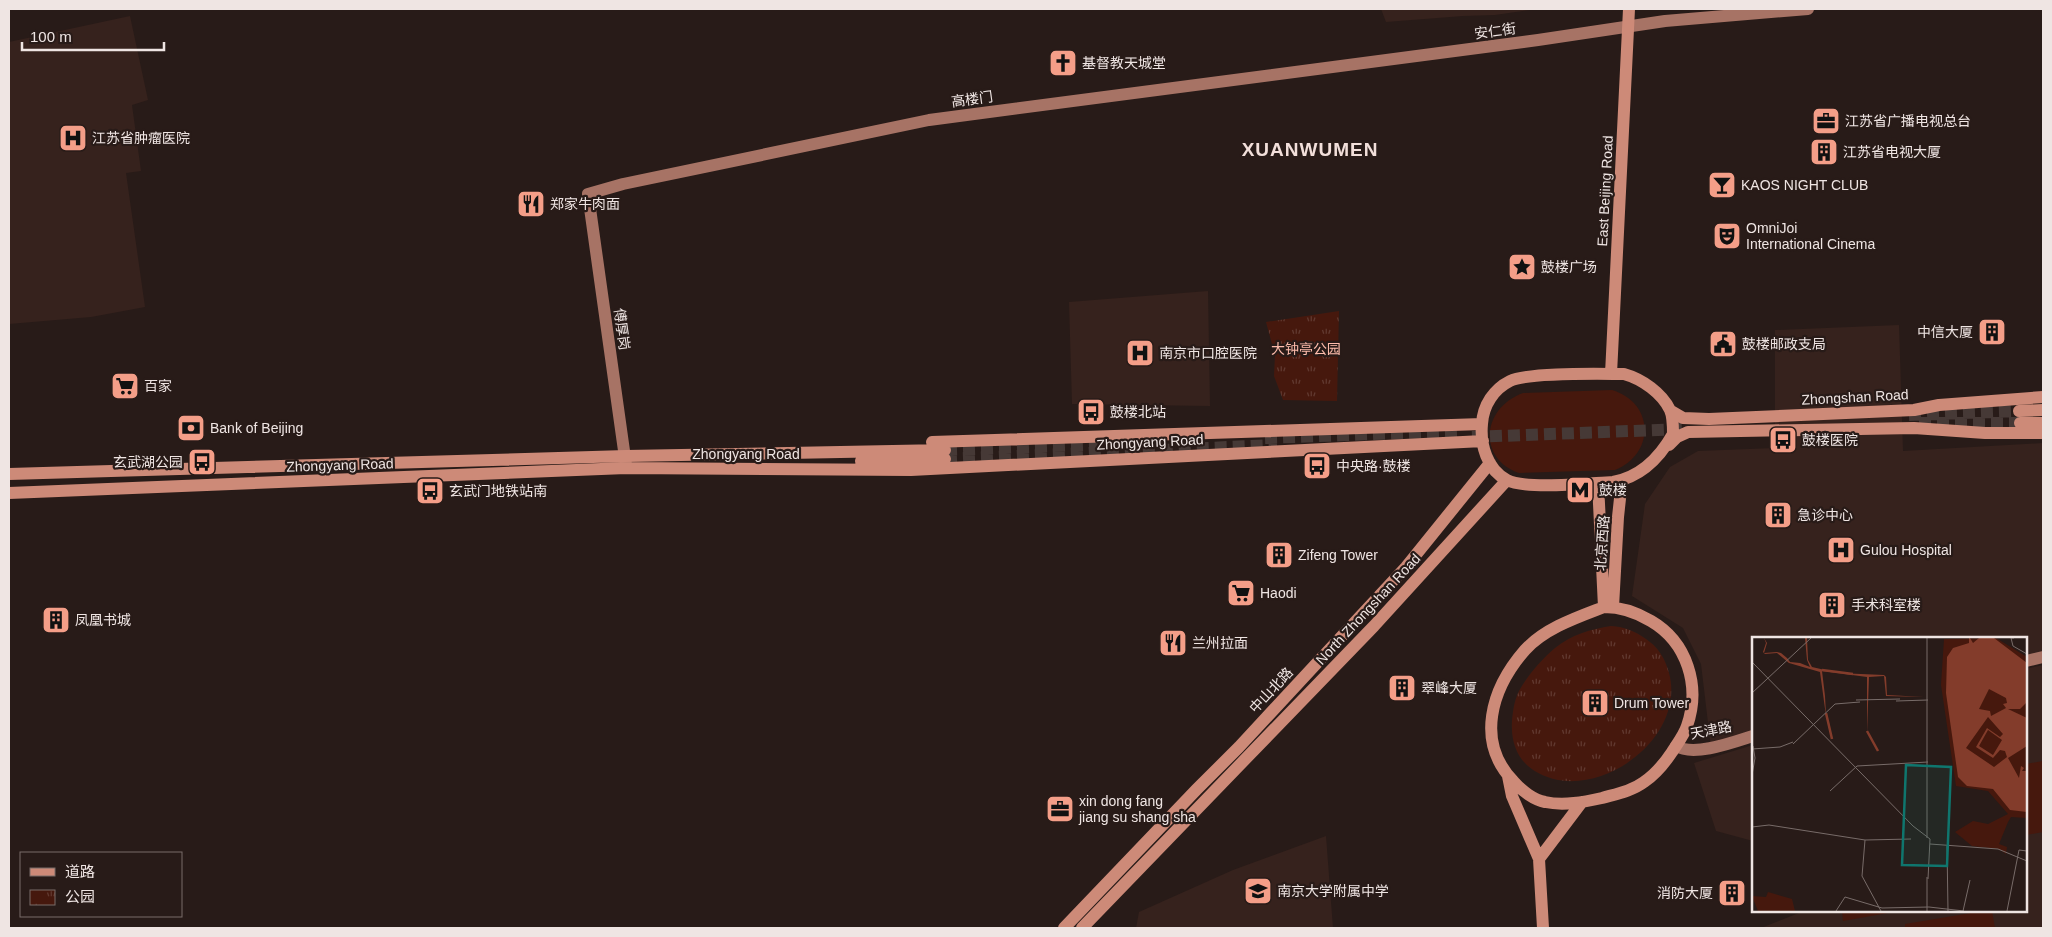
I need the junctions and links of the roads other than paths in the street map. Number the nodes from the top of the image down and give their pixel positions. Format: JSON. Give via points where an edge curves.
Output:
{"nodes":[{"id":1,"x":1629,"y":9,"type":"edge"},
{"id":2,"x":1808,"y":9,"type":"edge"},
{"id":3,"x":1628,"y":25,"type":"junction"},
{"id":4,"x":1365,"y":62,"type":"joint"},
{"id":5,"x":588,"y":194,"type":"joint"},
{"id":6,"x":1611,"y":374,"type":"junction"},
{"id":7,"x":2043,"y":397,"type":"edge"},
{"id":8,"x":2043,"y":410,"type":"edge"},
{"id":9,"x":1671,"y":411,"type":"junction"},
{"id":10,"x":2043,"y":423,"type":"edge"},
{"id":11,"x":1482,"y":424,"type":"junction"},
{"id":12,"x":2043,"y":433,"type":"edge"},
{"id":13,"x":1483,"y":441,"type":"junction"},
{"id":14,"x":1665,"y":448,"type":"junction"},
{"id":15,"x":807,"y":452,"type":"junction"},
{"id":16,"x":626,"y":462,"type":"junction"},
{"id":17,"x":1490,"y":463,"type":"junction"},
{"id":18,"x":9,"y":474,"type":"edge"},
{"id":19,"x":1507,"y":480,"type":"junction"},
{"id":20,"x":1622,"y":480,"type":"junction"},
{"id":21,"x":1598,"y":483,"type":"junction"},
{"id":22,"x":9,"y":493,"type":"edge"},
{"id":23,"x":1609,"y":607,"type":"junction"},
{"id":24,"x":2043,"y":657,"type":"edge"},
{"id":25,"x":2027,"y":661,"type":"edge"},
{"id":26,"x":1752,"y":736,"type":"edge"},
{"id":27,"x":1676,"y":746,"type":"junction"},
{"id":28,"x":1508,"y":776,"type":"junction"},
{"id":29,"x":1582,"y":802,"type":"junction"},
{"id":30,"x":1539,"y":859,"type":"junction"},
{"id":31,"x":1064,"y":928,"type":"edge"},
{"id":32,"x":1082,"y":928,"type":"edge"},
{"id":33,"x":1543,"y":928,"type":"edge"}],
"edges":[{"from":1,"to":3,"type":"main road","name":"East Beijing Road"},
{"from":2,"to":3,"type":"street","name":"安仁街"},
{"from":3,"to":4,"type":"street","name":"安仁街"},
{"from":3,"to":6,"type":"main road","name":"East Beijing Road"},
{"from":4,"to":5,"type":"street","name":"高楼门","via":[[929,120]]},
{"from":5,"to":16,"type":"street","name":"傅厚岗"},
{"from":6,"to":9,"type":"main road","via":[[1624,374],[1639,380],[1654,390]]},
{"from":6,"to":11,"type":"main road","via":[[1511,381],[1489,400]]},
{"from":7,"to":9,"type":"main road","name":"Zhongshan Road","via":[[1914,410],[1709,419],[1683,418]]},
{"from":8,"to":10,"type":"main road","via":[[2020,417]]},
{"from":9,"to":14,"type":"main road","via":[[1673,434]]},
{"from":11,"to":13,"type":"main road"},
{"from":11,"to":15,"type":"main road","name":"Zhongyang Road","via":[[898,442]]},
{"from":12,"to":14,"type":"main road","via":[[1914,428],[1688,432]]},
{"from":13,"to":16,"type":"main road","name":"Zhongyang Road","via":[[911,470]]},
{"from":13,"to":17,"type":"main road"},
{"from":14,"to":20,"type":"main road","via":[[1638,473]]},
{"from":15,"to":16,"type":"main road","name":"Zhongyang Road"},
{"from":15,"to":16,"type":"main road","name":"Zhongyang Road","via":[[945,454]]},
{"from":16,"to":18,"type":"main road","name":"Zhongyang Road"},
{"from":16,"to":22,"type":"main road","name":"Zhongyang Road"},
{"from":17,"to":19,"type":"main road"},
{"from":17,"to":31,"type":"main road","name":"中山北路","via":[[1400,574]]},
{"from":19,"to":21,"type":"main road","via":[[1531,485]]},
{"from":19,"to":32,"type":"main road","name":"North Zhongshan Road","via":[[1374,626]]},
{"from":20,"to":21,"type":"main road"},
{"from":20,"to":23,"type":"main road","name":"北京西路"},
{"from":21,"to":23,"type":"main road","name":"北京西路"},
{"from":23,"to":27,"type":"main road","via":[[1632,610],[1659,626],[1681,650],[1693,690],[1687,728]]},
{"from":23,"to":28,"type":"main road","via":[[1550,631],[1526,649],[1514,665],[1496,701],[1490,723],[1492,748]]},
{"from":24,"to":25,"type":"street"},
{"from":26,"to":27,"type":"street","name":"天津路","via":[[1711,748],[1683,751]]},
{"from":27,"to":29,"type":"main road","via":[[1656,773],[1644,783],[1617,794]]},
{"from":28,"to":29,"type":"main road","via":[[1544,802]]},
{"from":28,"to":30,"type":"main road","via":[[1512,796]]},
{"from":29,"to":30,"type":"main road"},
{"from":30,"to":33,"type":"main road"}]}
